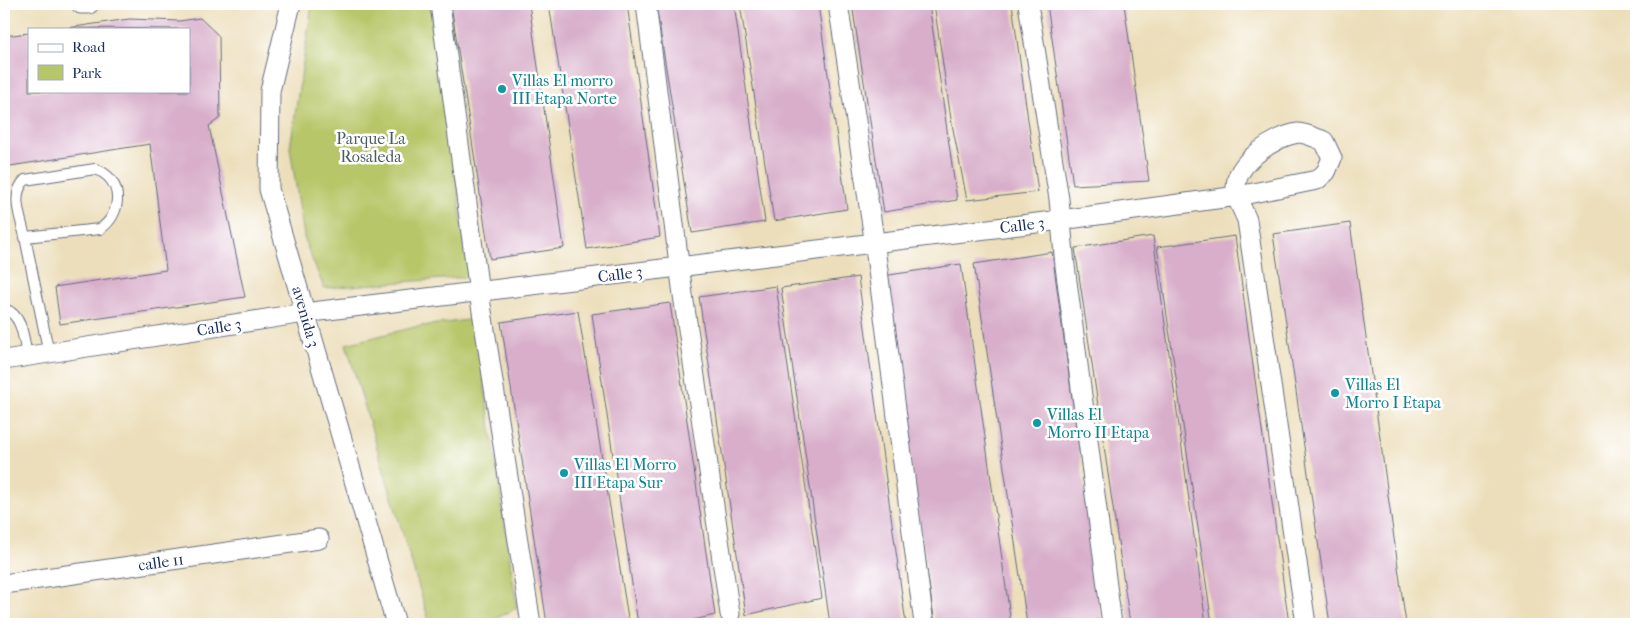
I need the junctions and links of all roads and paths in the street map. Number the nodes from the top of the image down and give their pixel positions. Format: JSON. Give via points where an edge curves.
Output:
{"nodes":[{"id":1,"x":81,"y":4,"type":"edge"},
{"id":2,"x":89,"y":4,"type":"edge"},
{"id":3,"x":290,"y":4,"type":"edge"},
{"id":4,"x":440,"y":4,"type":"edge"},
{"id":5,"x":646,"y":4,"type":"edge"},
{"id":6,"x":838,"y":4,"type":"edge"},
{"id":7,"x":1028,"y":4,"type":"edge"},
{"id":8,"x":1238,"y":196,"type":"junction"},
{"id":9,"x":1061,"y":220,"type":"junction"},
{"id":10,"x":25,"y":237,"type":"junction"},
{"id":11,"x":874,"y":242,"type":"junction"},
{"id":12,"x":680,"y":267,"type":"junction"},
{"id":13,"x":479,"y":292,"type":"junction"},
{"id":14,"x":4,"y":309,"type":"edge"},
{"id":15,"x":304,"y":313,"type":"junction"},
{"id":16,"x":49,"y":354,"type":"junction"},
{"id":17,"x":27,"y":357,"type":"junction"},
{"id":18,"x":4,"y":360,"type":"edge"},
{"id":19,"x":319,"y":540,"type":"dead end"},
{"id":20,"x":4,"y":584,"type":"edge"},
{"id":21,"x":730,"y":614,"type":"dead end"},
{"id":22,"x":396,"y":624,"type":"edge"},
{"id":23,"x":531,"y":624,"type":"edge"},
{"id":24,"x":924,"y":624,"type":"edge"},
{"id":25,"x":1112,"y":624,"type":"edge"},
{"id":26,"x":1306,"y":624,"type":"edge"}],
"edges":[{"from":1,"to":2,"type":"street"},
{"from":3,"to":15,"type":"street","name":"avenida 3","via":[[270,91],[269,189]]},
{"from":4,"to":13,"type":"street"},
{"from":5,"to":12,"type":"street"},
{"from":6,"to":11,"type":"street"},
{"from":7,"to":9,"type":"street"},
{"from":8,"to":8,"type":"street","name":"Calle 3","via":[[1317,180],[1326,172],[1332,158],[1324,141],[1299,133],[1269,143],[1246,164],[1238,177],[1235,187]]},
{"from":8,"to":9,"type":"street","name":"Calle 3"},
{"from":8,"to":26,"type":"street","via":[[1247,220]]},
{"from":9,"to":11,"type":"street","name":"Calle 3"},
{"from":9,"to":25,"type":"street"},
{"from":10,"to":10,"type":"lane","via":[[16,196],[25,180],[95,169],[113,181],[116,213],[100,229]]},
{"from":10,"to":16,"type":"lane"},
{"from":11,"to":12,"type":"street","name":"Calle 3"},
{"from":11,"to":24,"type":"street"},
{"from":12,"to":13,"type":"street","name":"Calle 3"},
{"from":12,"to":21,"type":"street"},
{"from":13,"to":15,"type":"street","name":"Calle 3"},
{"from":13,"to":23,"type":"street"},
{"from":14,"to":17,"type":"lane","via":[[17,319]]},
{"from":15,"to":16,"type":"street","name":"Calle 3"},
{"from":15,"to":22,"type":"street","name":"avenida 3"},
{"from":16,"to":17,"type":"street","name":"Calle 3"},
{"from":17,"to":18,"type":"street","name":"Calle 3"},
{"from":19,"to":20,"type":"street","name":"calle 11"}]}
